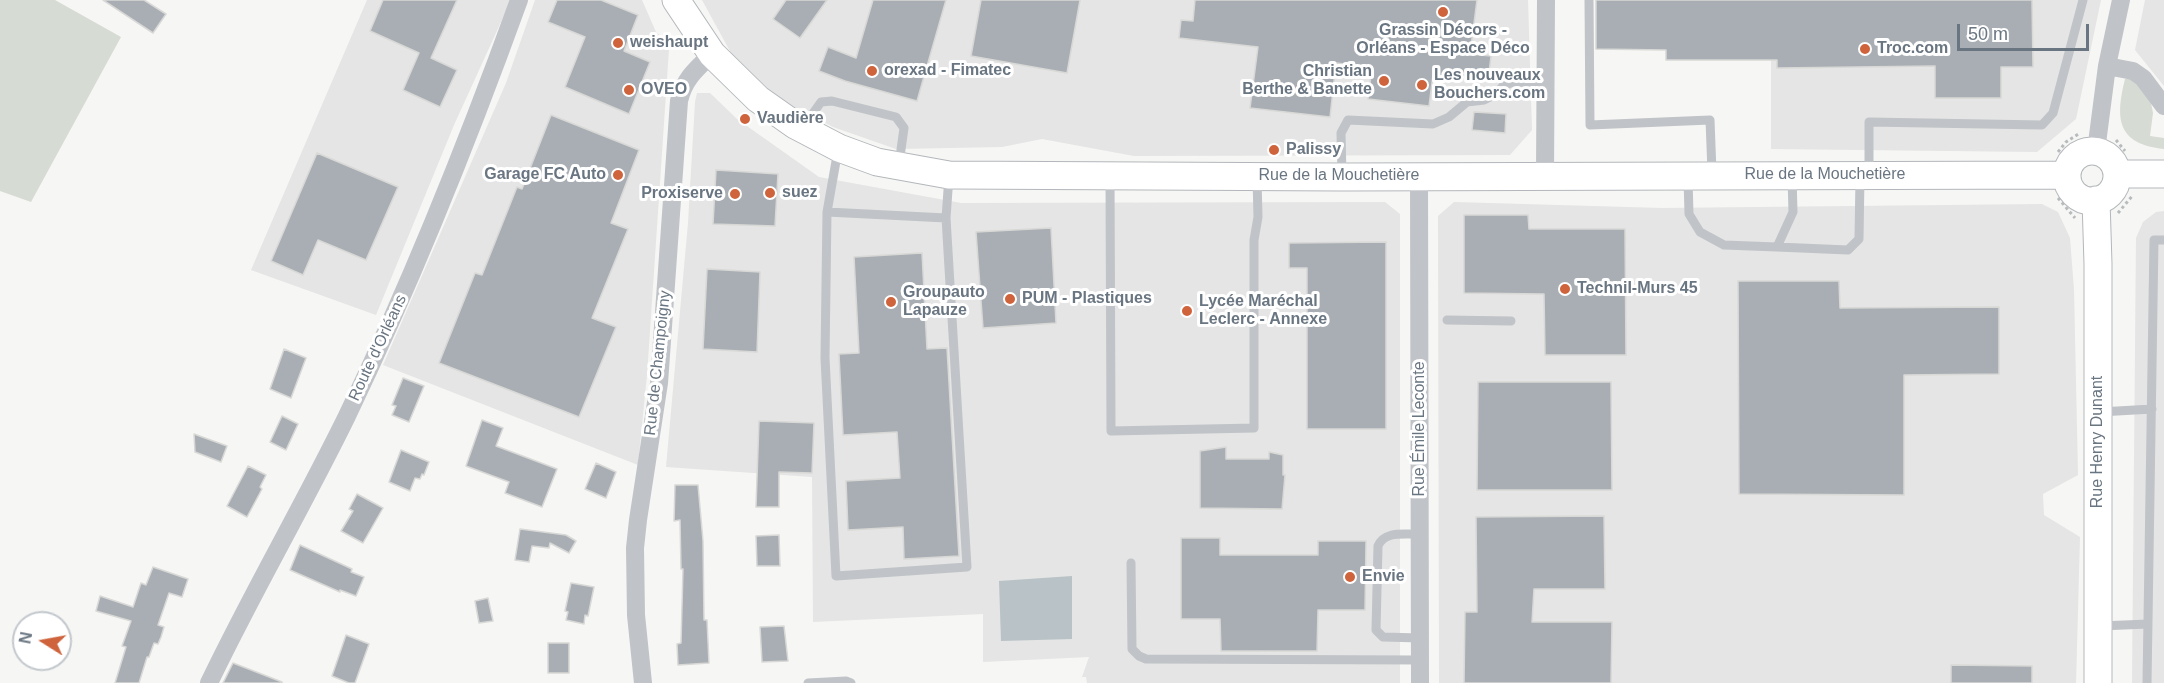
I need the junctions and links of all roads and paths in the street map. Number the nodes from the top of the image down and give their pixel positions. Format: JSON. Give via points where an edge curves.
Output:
{"nodes":[{"id":1,"x":519,"y":0,"type":"edge"},
{"id":2,"x":676,"y":0,"type":"edge"},
{"id":3,"x":1546,"y":0,"type":"edge"},
{"id":4,"x":1589,"y":0,"type":"edge"},
{"id":5,"x":2083,"y":0,"type":"edge"},
{"id":6,"x":2121,"y":0,"type":"edge"},
{"id":7,"x":712,"y":54,"type":"junction"},
{"id":8,"x":2107,"y":66,"type":"junction"},
{"id":9,"x":1545,"y":83,"type":"junction"},
{"id":10,"x":2164,"y":106,"type":"edge"},
{"id":11,"x":802,"y":129,"type":"junction"},
{"id":12,"x":2097,"y":138,"type":"junction"},
{"id":13,"x":839,"y":148,"type":"junction"},
{"id":14,"x":898,"y":167,"type":"junction"},
{"id":15,"x":2060,"y":168,"type":"junction"},
{"id":16,"x":2128,"y":172,"type":"junction"},
{"id":17,"x":2164,"y":174,"type":"edge"},
{"id":18,"x":949,"y":175,"type":"junction"},
{"id":19,"x":1865,"y":175,"type":"junction"},
{"id":20,"x":1110,"y":176,"type":"junction"},
{"id":21,"x":1257,"y":176,"type":"junction"},
{"id":22,"x":1419,"y":176,"type":"junction"},
{"id":23,"x":1545,"y":176,"type":"junction"},
{"id":24,"x":1700,"y":176,"type":"junction"},
{"id":25,"x":1792,"y":176,"type":"junction"},
{"id":26,"x":1342,"y":177,"type":"junction"},
{"id":27,"x":2105,"y":208,"type":"junction"},
{"id":28,"x":827,"y":212,"type":"junction"},
{"id":29,"x":946,"y":218,"type":"junction"},
{"id":30,"x":2164,"y":240,"type":"edge"},
{"id":31,"x":1777,"y":247,"type":"junction"},
{"id":32,"x":1447,"y":320,"type":"dead end"},
{"id":33,"x":1511,"y":321,"type":"dead end"},
{"id":34,"x":2152,"y":409,"type":"junction"},
{"id":35,"x":2098,"y":413,"type":"junction"},
{"id":36,"x":1420,"y":534,"type":"junction"},
{"id":37,"x":1131,"y":563,"type":"dead end"},
{"id":38,"x":2148,"y":624,"type":"junction"},
{"id":39,"x":2098,"y":627,"type":"junction"},
{"id":40,"x":1420,"y":638,"type":"junction"},
{"id":41,"x":1420,"y":660,"type":"junction"},
{"id":42,"x":209,"y":683,"type":"edge"},
{"id":43,"x":643,"y":683,"type":"edge"},
{"id":44,"x":808,"y":683,"type":"edge"},
{"id":45,"x":851,"y":683,"type":"edge"},
{"id":46,"x":1420,"y":683,"type":"edge"},
{"id":47,"x":2097,"y":683,"type":"edge"},
{"id":48,"x":2147,"y":683,"type":"edge"}],
"edges":[{"from":1,"to":42,"type":"street","name":"Route d'Orléans","via":[[462,153],[400,302],[346,417]]},
{"from":2,"to":7,"type":"street","name":"Rue de la Mouchetière"},
{"from":3,"to":9,"type":"street"},
{"from":4,"to":24,"type":"lane","via":[[1590,125],[1710,120]]},
{"from":5,"to":19,"type":"lane","via":[[2053,113],[2042,125],[1869,122]]},
{"from":6,"to":8,"type":"street"},
{"from":7,"to":11,"type":"street","name":"Rue de la Mouchetière","via":[[758,99]]},
{"from":7,"to":43,"type":"street","name":"Rue de Champoigny","via":[[687,79],[679,101],[659,383],[635,548]]},
{"from":8,"to":10,"type":"street","via":[[2133,71],[2143,78]]},
{"from":8,"to":12,"type":"street"},
{"from":9,"to":23,"type":"street"},
{"from":9,"to":26,"type":"lane","via":[[1513,82],[1484,100],[1467,102],[1433,124],[1348,120],[1341,133]]},
{"from":11,"to":13,"type":"street","name":"Rue de la Mouchetière"},
{"from":11,"to":14,"type":"lane","via":[[820,102],[832,101],[896,117],[904,128]]},
{"from":12,"to":15,"type":"street","via":[[2088,151]]},
{"from":12,"to":15,"type":"path","via":[[2066,142]]},
{"from":12,"to":16,"type":"street","via":[[2111,159]]},
{"from":12,"to":16,"type":"path","via":[[2121,147]]},
{"from":13,"to":14,"type":"street","name":"Rue de la Mouchetière"},
{"from":13,"to":28,"type":"lane"},
{"from":14,"to":18,"type":"street","name":"Rue de la Mouchetière"},
{"from":15,"to":19,"type":"street","name":"Rue de la Mouchetière"},
{"from":15,"to":27,"type":"street","via":[[2076,194]]},
{"from":16,"to":17,"type":"street"},
{"from":16,"to":27,"type":"path"},
{"from":16,"to":27,"type":"street","via":[[2109,194]]},
{"from":18,"to":20,"type":"street","name":"Rue de la Mouchetière"},
{"from":18,"to":29,"type":"lane"},
{"from":19,"to":25,"type":"street","name":"Rue de la Mouchetière"},
{"from":19,"to":31,"type":"lane","via":[[1858,239],[1848,250]]},
{"from":20,"to":21,"type":"street","name":"Rue de la Mouchetière"},
{"from":20,"to":21,"type":"lane","via":[[1111,431],[1254,428]]},
{"from":21,"to":26,"type":"street","name":"Rue de la Mouchetière"},
{"from":22,"to":23,"type":"street","name":"Rue de la Mouchetière"},
{"from":22,"to":26,"type":"street","name":"Rue de la Mouchetière"},
{"from":22,"to":36,"type":"street","name":"Rue Émile Leconte"},
{"from":23,"to":24,"type":"street","name":"Rue de la Mouchetière"},
{"from":24,"to":25,"type":"street","name":"Rue de la Mouchetière"},
{"from":24,"to":31,"type":"lane","via":[[1689,214],[1700,232],[1724,246]]},
{"from":25,"to":31,"type":"lane","via":[[1793,212]]},
{"from":27,"to":35,"type":"street","name":"Rue Henry Dunant","via":[[2098,264]]},
{"from":28,"to":29,"type":"lane"},
{"from":28,"to":29,"type":"lane","via":[[825,358],[836,576],[967,567]]},
{"from":30,"to":34,"type":"lane","via":[[2154,240]]},
{"from":32,"to":33,"type":"lane"},
{"from":34,"to":35,"type":"lane"},
{"from":34,"to":38,"type":"lane"},
{"from":35,"to":39,"type":"street","name":"Rue Henry Dunant"},
{"from":36,"to":40,"type":"street","name":"Rue Émile Leconte"},
{"from":36,"to":40,"type":"lane","via":[[1390,535],[1380,541],[1376,630],[1383,638]]},
{"from":37,"to":41,"type":"lane","via":[[1132,649],[1146,659]]},
{"from":38,"to":39,"type":"lane"},
{"from":38,"to":48,"type":"lane"},
{"from":39,"to":47,"type":"street","name":"Rue Henry Dunant"},
{"from":40,"to":41,"type":"street","name":"Rue Émile Leconte"},
{"from":41,"to":46,"type":"street","name":"Rue Émile Leconte"},
{"from":44,"to":45,"type":"lane"}]}
